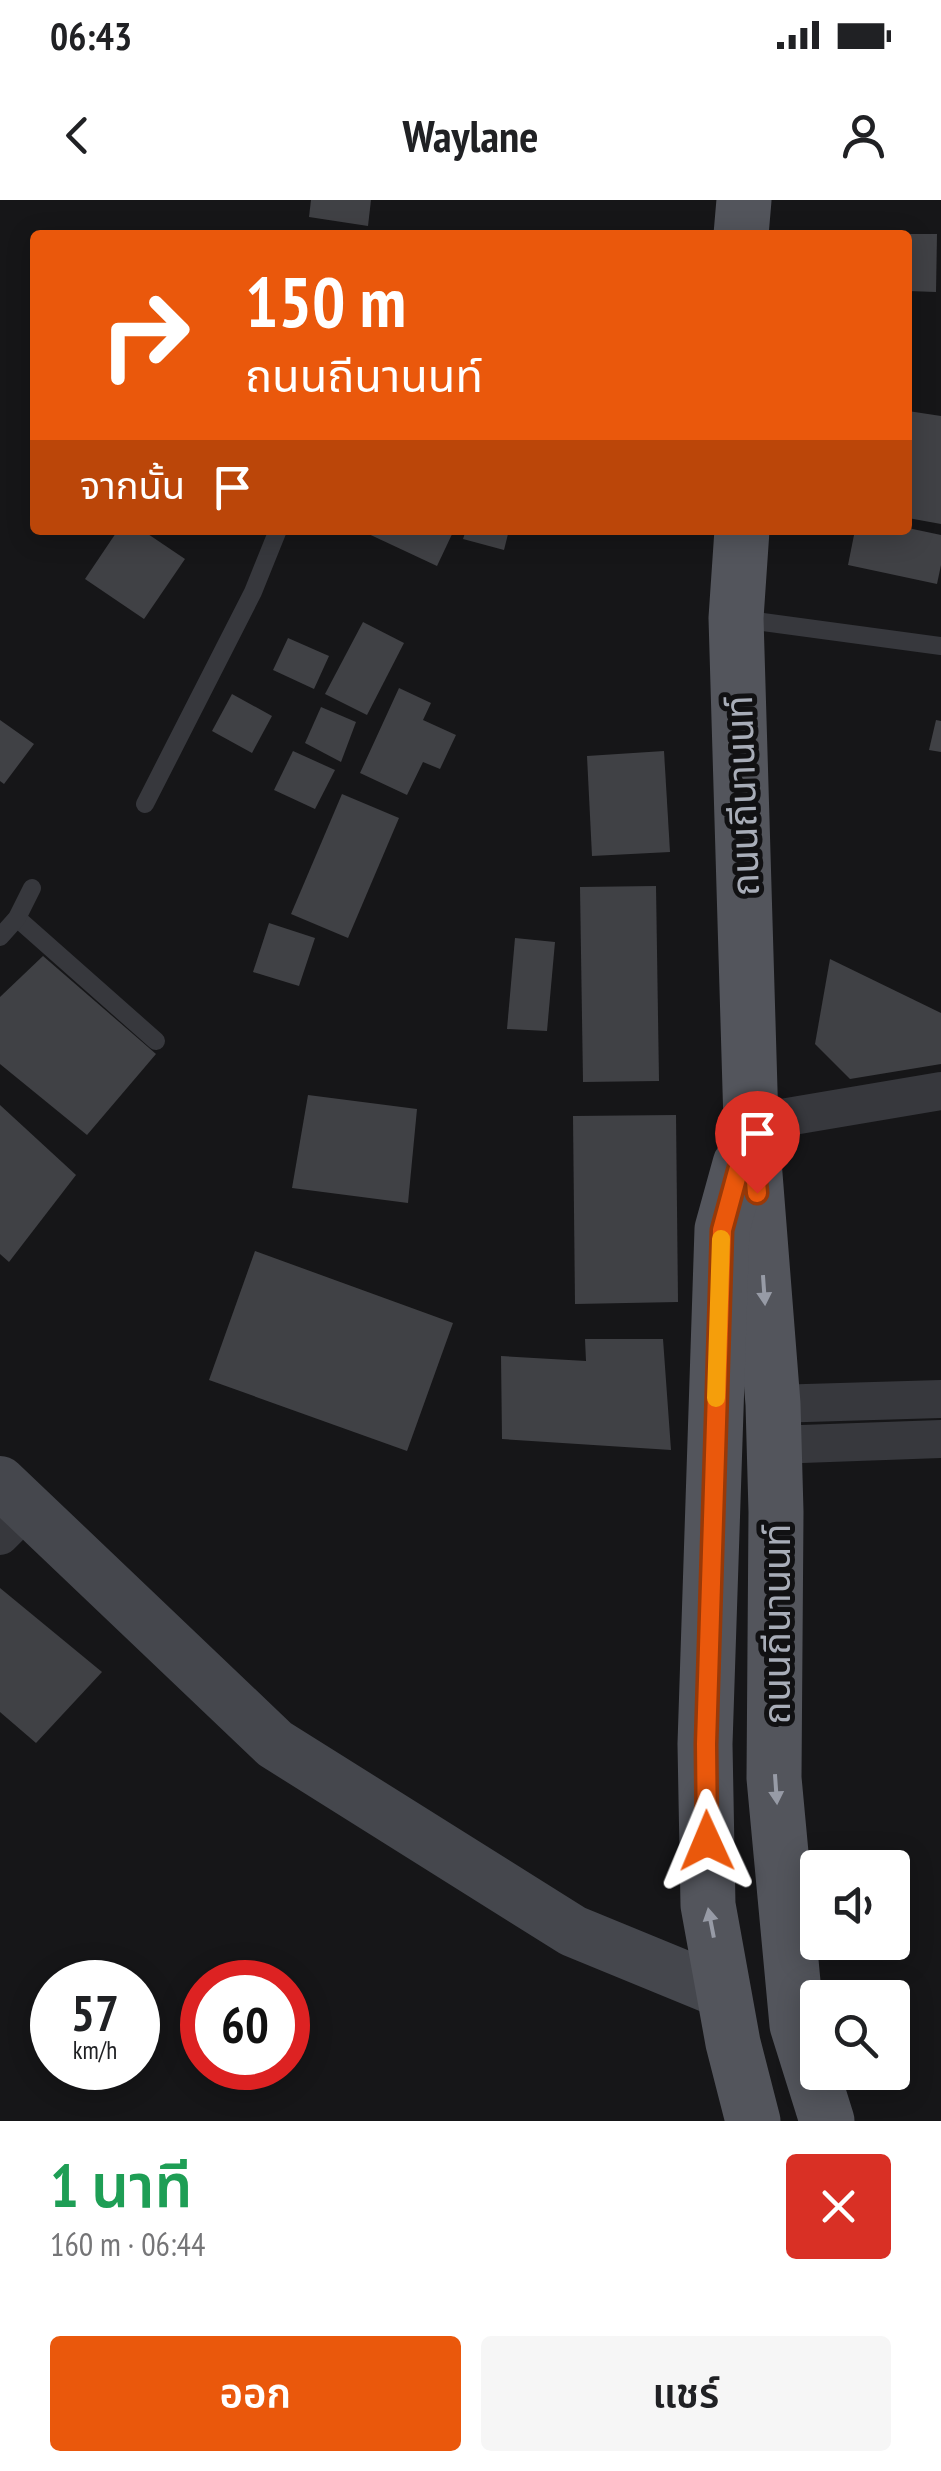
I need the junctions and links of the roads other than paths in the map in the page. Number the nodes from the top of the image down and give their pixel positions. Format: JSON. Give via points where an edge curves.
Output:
{"nodes":[{"id":1,"x":744,"y":200,"type":"edge"},
{"id":2,"x":741,"y":230,"type":"edge"},
{"id":3,"x":276,"y":535,"type":"edge"},
{"id":4,"x":738,"y":535,"type":"edge"},
{"id":5,"x":736,"y":618,"type":"junction"},
{"id":6,"x":941,"y":646,"type":"edge"},
{"id":7,"x":145,"y":804,"type":"dead end"},
{"id":8,"x":32,"y":888,"type":"dead end"},
{"id":9,"x":17,"y":918,"type":"junction"},
{"id":10,"x":0,"y":938,"type":"edge"},
{"id":11,"x":156,"y":1041,"type":"dead end"},
{"id":12,"x":941,"y":1091,"type":"edge"},
{"id":13,"x":751,"y":1123,"type":"junction"},
{"id":14,"x":941,"y":1399,"type":"edge"},
{"id":15,"x":774,"y":1424,"type":"junction"},
{"id":16,"x":941,"y":1439,"type":"edge"},
{"id":17,"x":9,"y":1509,"type":"edge"},
{"id":18,"x":712,"y":1512,"type":"junction"},
{"id":19,"x":776,"y":1512,"type":"junction"},
{"id":20,"x":724,"y":1992,"type":"junction"},
{"id":21,"x":753,"y":2121,"type":"edge"},
{"id":22,"x":827,"y":2121,"type":"edge"}],
"edges":[{"from":1,"to":2,"type":"main road"},
{"from":3,"to":7,"type":"lane"},
{"from":4,"to":5,"type":"main road","name":"ถนนถีนานนท์"},
{"from":5,"to":6,"type":"lane"},
{"from":5,"to":13,"type":"main road","name":"ถนนถีนานนท์"},
{"from":8,"to":9,"type":"lane"},
{"from":9,"to":10,"type":"lane"},
{"from":9,"to":11,"type":"lane"},
{"from":12,"to":13,"type":"street"},
{"from":13,"to":15,"type":"main road","name":"ถนนถีนานนท์","one_way":true},
{"from":13,"to":18,"type":"main road","name":"ถนนถีนานนท์","via":[[722,1230]]},
{"from":14,"to":15,"type":"street"},
{"from":15,"to":16,"type":"street"},
{"from":15,"to":19,"type":"main road","name":"ถนนถีนานนท์"},
{"from":17,"to":20,"type":"street","via":[[275,1744],[573,1931]]},
{"from":18,"to":19,"type":"main road"},
{"from":20,"to":18,"type":"main road","name":"ถนนถีนานนท์","one_way":true,"via":[[708,1905]]},
{"from":19,"to":22,"type":"main road","name":"ถนนถีนานนท์","one_way":true,"via":[[774,1778],[797,2024]]},
{"from":20,"to":21,"type":"main road","name":"ถนนถีนานนท์"}]}
